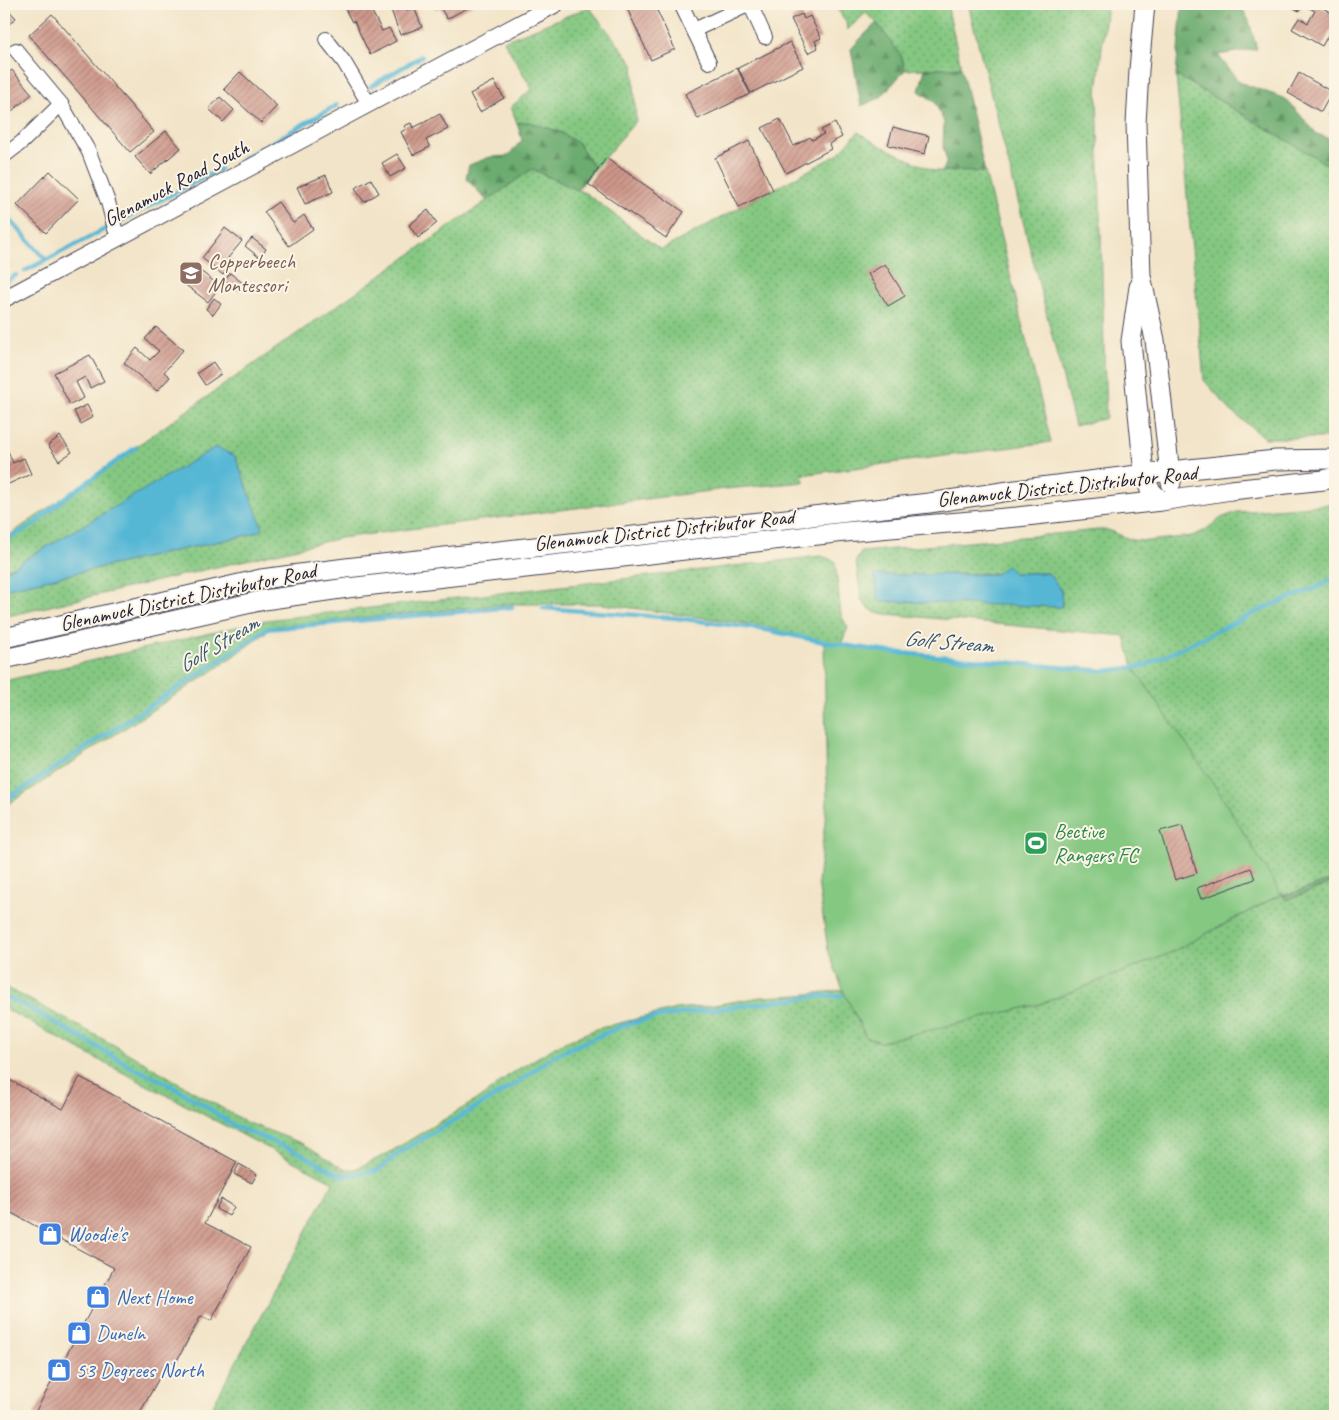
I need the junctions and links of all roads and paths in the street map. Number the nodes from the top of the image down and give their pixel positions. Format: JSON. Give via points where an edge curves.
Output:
{"nodes":[{"id":1,"x":556,"y":4,"type":"edge"},
{"id":2,"x":681,"y":4,"type":"edge"},
{"id":3,"x":750,"y":4,"type":"edge"},
{"id":4,"x":1145,"y":4,"type":"edge"},
{"id":5,"x":694,"y":30,"type":"junction"},
{"id":6,"x":765,"y":38,"type":"dead end"},
{"id":7,"x":326,"y":39,"type":"dead end"},
{"id":8,"x":16,"y":50,"type":"dead end"},
{"id":9,"x":709,"y":62,"type":"dead end"},
{"id":10,"x":61,"y":104,"type":"junction"},
{"id":11,"x":369,"y":104,"type":"junction"},
{"id":12,"x":4,"y":156,"type":"edge"},
{"id":13,"x":116,"y":229,"type":"junction"},
{"id":14,"x":1141,"y":276,"type":"junction"},
{"id":15,"x":4,"y":299,"type":"edge"},
{"id":16,"x":1335,"y":459,"type":"edge"},
{"id":17,"x":1170,"y":471,"type":"junction"},
{"id":18,"x":1144,"y":474,"type":"junction"},
{"id":19,"x":1335,"y":477,"type":"edge"},
{"id":20,"x":1161,"y":501,"type":"junction"},
{"id":21,"x":4,"y":638,"type":"edge"},
{"id":22,"x":4,"y":659,"type":"edge"}],
"edges":[{"from":1,"to":11,"type":"street","name":"Glenamuck Road South"},
{"from":2,"to":5,"type":"street"},
{"from":3,"to":5,"type":"street"},
{"from":3,"to":6,"type":"street"},
{"from":4,"to":14,"type":"main road","via":[[1136,124]]},
{"from":5,"to":9,"type":"street"},
{"from":7,"to":11,"type":"street"},
{"from":8,"to":10,"type":"street"},
{"from":10,"to":12,"type":"street"},
{"from":10,"to":13,"type":"street","via":[[89,152]]},
{"from":11,"to":13,"type":"street","name":"Glenamuck Road South"},
{"from":13,"to":15,"type":"street","name":"Glenamuck Road South"},
{"from":14,"to":17,"type":"main road","via":[[1155,340]]},
{"from":14,"to":18,"type":"main road","via":[[1131,341]]},
{"from":16,"to":17,"type":"main road","name":"Glenamuck District Distributor Road","via":[[1276,460]]},
{"from":17,"to":18,"type":"main road","name":"Glenamuck District Distributor Road"},
{"from":17,"to":20,"type":"main road","via":[[1170,488]]},
{"from":18,"to":20,"type":"main road","via":[[1150,490]]},
{"from":18,"to":21,"type":"main road","name":"Glenamuck District Distributor Road","via":[[929,503],[261,579]]},
{"from":19,"to":20,"type":"main road","name":"Glenamuck District Distributor Road"},
{"from":20,"to":22,"type":"main road","name":"Glenamuck District Distributor Road","via":[[845,532],[347,588],[264,600]]}]}
